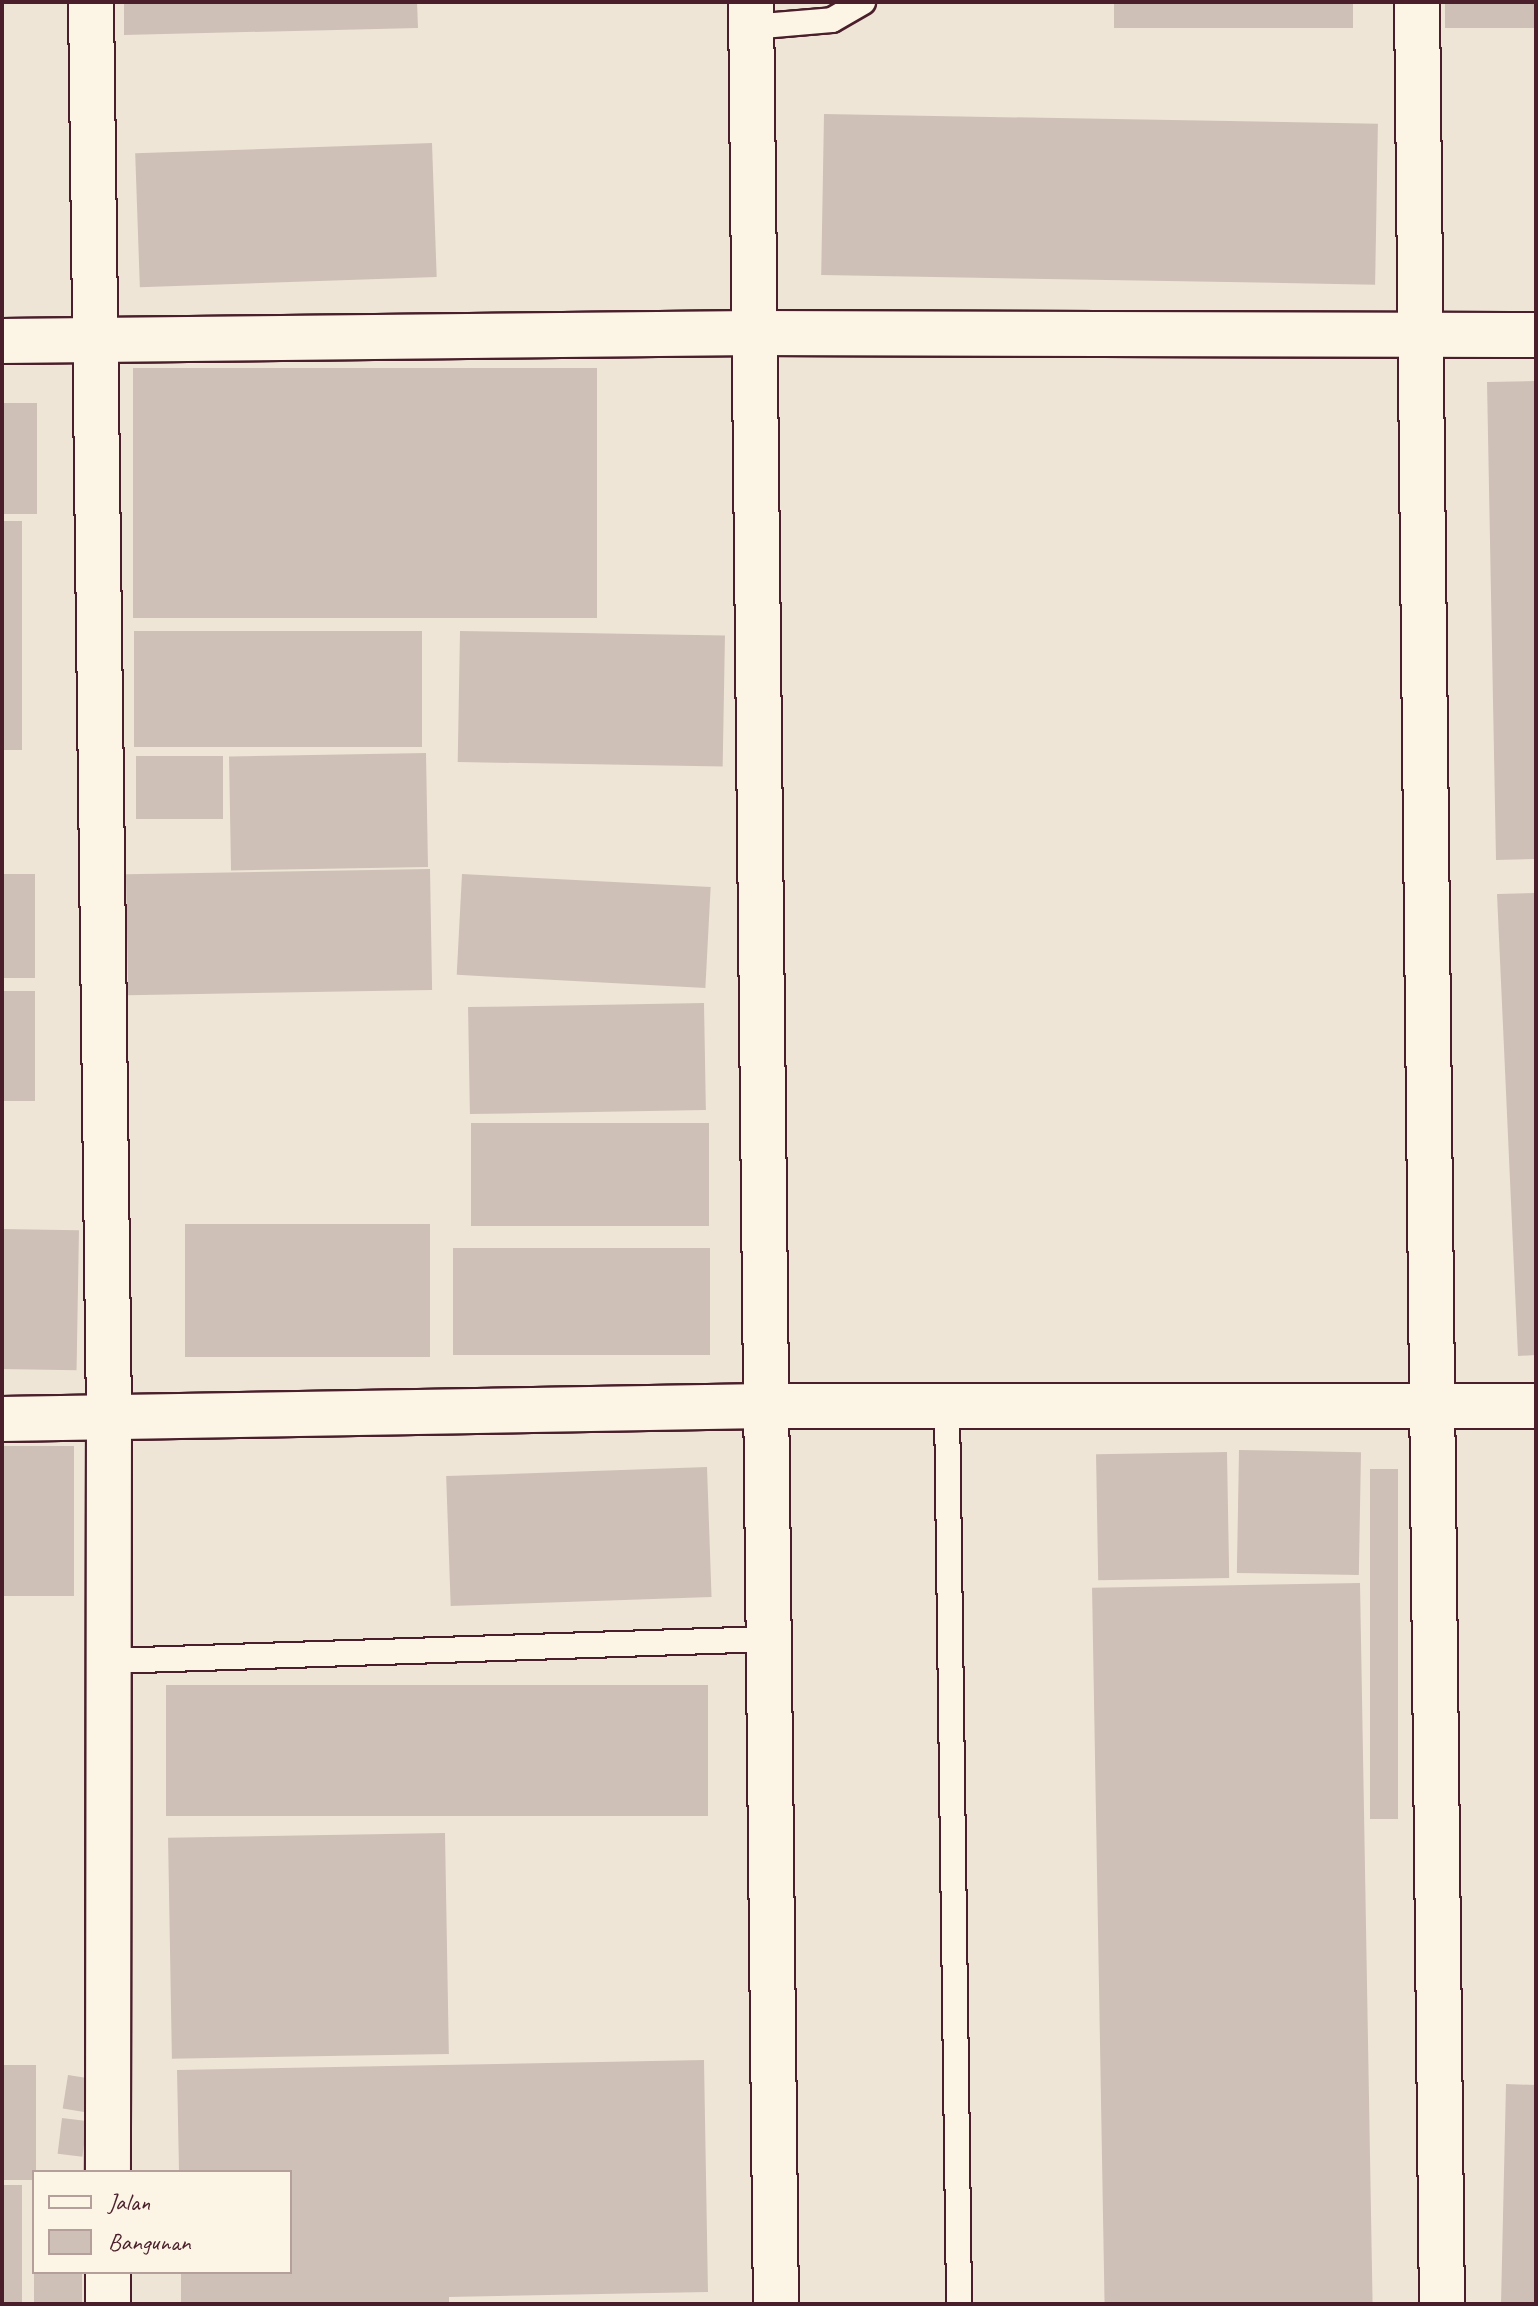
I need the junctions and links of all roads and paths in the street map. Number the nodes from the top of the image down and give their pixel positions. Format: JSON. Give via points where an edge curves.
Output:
{"nodes":[{"id":1,"x":91,"y":2,"type":"edge"},
{"id":2,"x":863,"y":2,"type":"edge"},
{"id":3,"x":1417,"y":2,"type":"edge"},
{"id":4,"x":751,"y":14,"type":"edge"},
{"id":5,"x":755,"y":333,"type":"junction"},
{"id":6,"x":1536,"y":335,"type":"edge"},
{"id":7,"x":1422,"y":336,"type":"junction"},
{"id":8,"x":2,"y":341,"type":"edge"},
{"id":9,"x":96,"y":341,"type":"junction"},
{"id":10,"x":765,"y":1406,"type":"junction"},
{"id":11,"x":947,"y":1406,"type":"junction"},
{"id":12,"x":1536,"y":1406,"type":"edge"},
{"id":13,"x":1429,"y":1408,"type":"junction"},
{"id":14,"x":109,"y":1417,"type":"junction"},
{"id":15,"x":2,"y":1419,"type":"edge"},
{"id":16,"x":768,"y":1639,"type":"junction"},
{"id":17,"x":110,"y":1661,"type":"junction"},
{"id":18,"x":108,"y":2170,"type":"edge"},
{"id":19,"x":108,"y":2274,"type":"edge"},
{"id":20,"x":108,"y":2304,"type":"edge"},
{"id":21,"x":776,"y":2304,"type":"edge"},
{"id":22,"x":959,"y":2304,"type":"edge"},
{"id":23,"x":1442,"y":2304,"type":"edge"}],
"edges":[{"from":1,"to":9,"type":"street"},
{"from":2,"to":4,"type":"lane","via":[[832,20]]},
{"from":3,"to":7,"type":"street"},
{"from":4,"to":5,"type":"street"},
{"from":5,"to":7,"type":"street"},
{"from":5,"to":9,"type":"street"},
{"from":5,"to":10,"type":"street"},
{"from":6,"to":7,"type":"street"},
{"from":7,"to":13,"type":"street"},
{"from":8,"to":9,"type":"street"},
{"from":9,"to":14,"type":"street"},
{"from":10,"to":11,"type":"street"},
{"from":10,"to":14,"type":"street"},
{"from":10,"to":16,"type":"street"},
{"from":11,"to":13,"type":"street"},
{"from":11,"to":22,"type":"lane"},
{"from":12,"to":13,"type":"street"},
{"from":13,"to":23,"type":"street"},
{"from":14,"to":15,"type":"street"},
{"from":14,"to":17,"type":"street"},
{"from":16,"to":17,"type":"lane"},
{"from":16,"to":21,"type":"street"},
{"from":17,"to":18,"type":"street"},
{"from":19,"to":20,"type":"street"}]}
